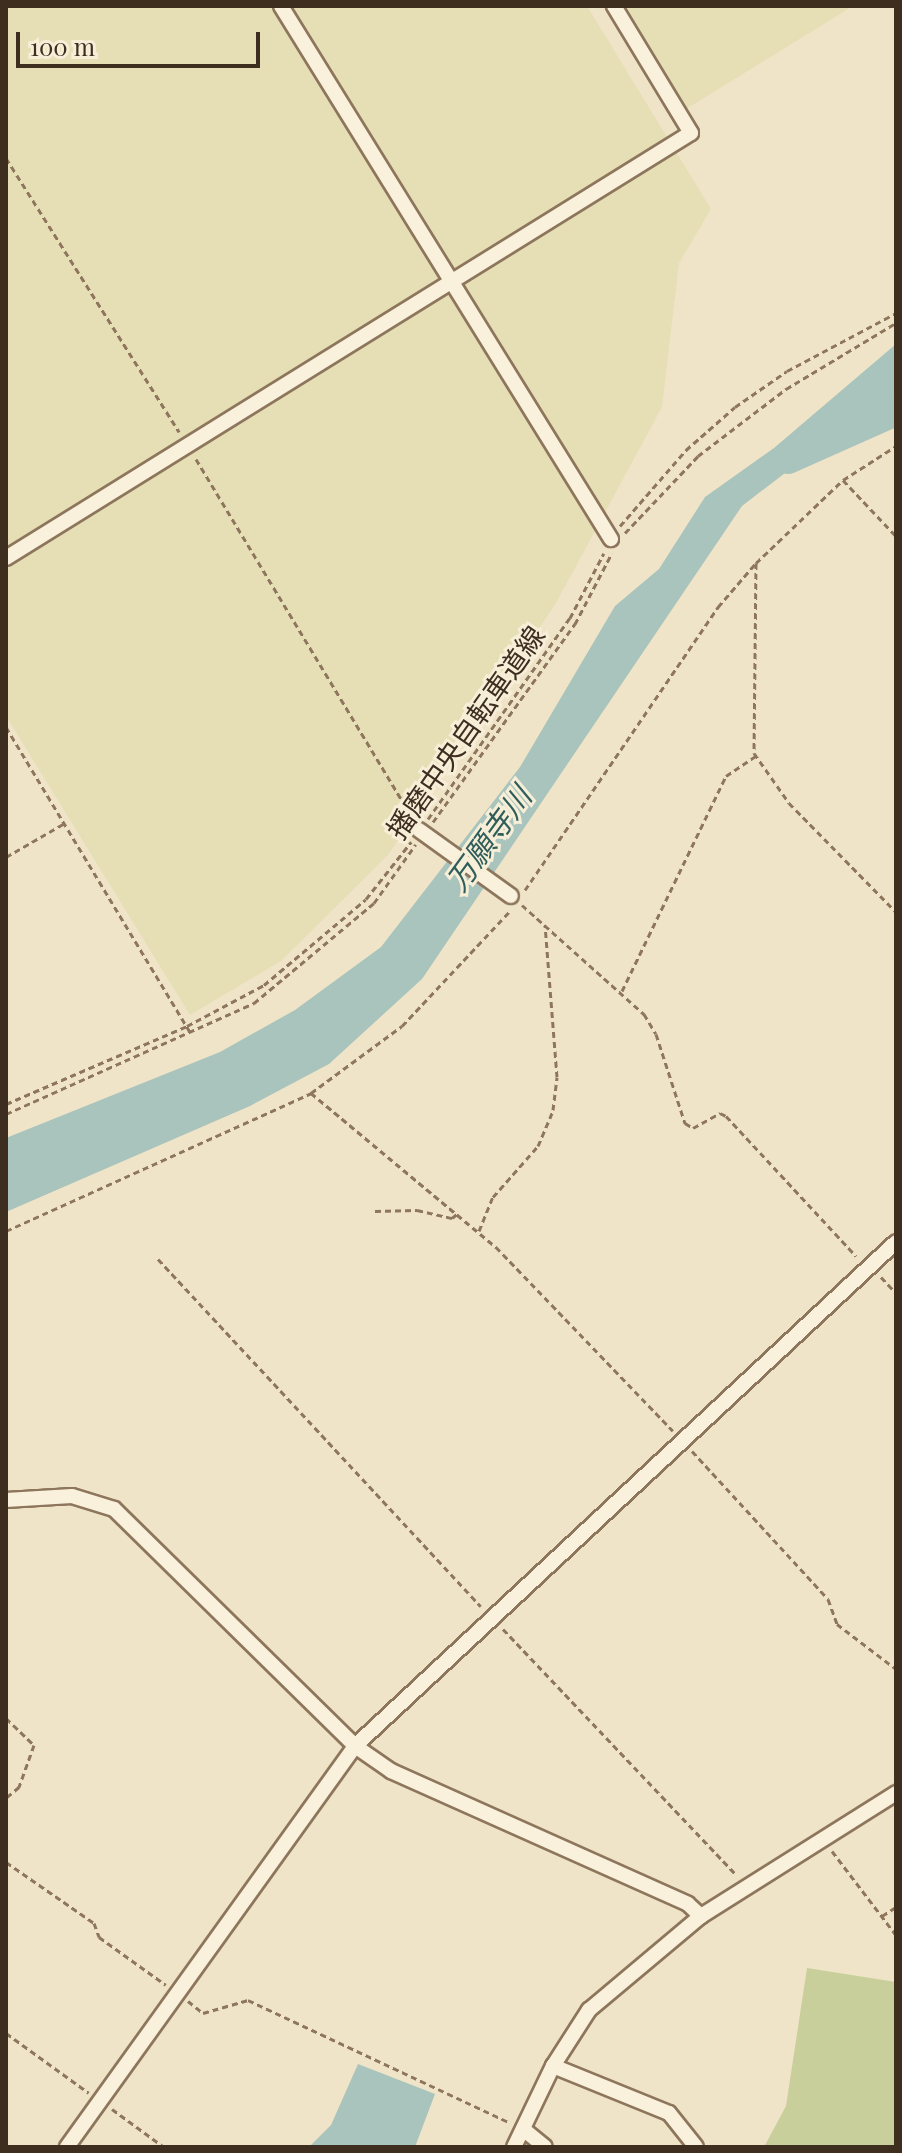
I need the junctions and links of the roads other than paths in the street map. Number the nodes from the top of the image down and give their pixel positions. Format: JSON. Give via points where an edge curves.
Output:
{"nodes":[{"id":1,"x":281,"y":6,"type":"edge"},
{"id":2,"x":614,"y":6,"type":"edge"},
{"id":3,"x":449,"y":282,"type":"junction"},
{"id":4,"x":616,"y":540,"type":"road end"},
{"id":5,"x":6,"y":558,"type":"edge"},
{"id":6,"x":424,"y":835,"type":"road end"},
{"id":7,"x":511,"y":896,"type":"road end"},
{"id":8,"x":896,"y":1242,"type":"edge"},
{"id":9,"x":6,"y":1500,"type":"edge"},
{"id":10,"x":355,"y":1746,"type":"junction"},
{"id":11,"x":896,"y":1793,"type":"edge"},
{"id":12,"x":701,"y":1916,"type":"junction"},
{"id":13,"x":553,"y":2066,"type":"junction"},
{"id":14,"x":523,"y":2129,"type":"junction"},
{"id":15,"x":67,"y":2147,"type":"edge"},
{"id":16,"x":514,"y":2147,"type":"edge"},
{"id":17,"x":545,"y":2147,"type":"edge"},
{"id":18,"x":696,"y":2147,"type":"edge"}],
"edges":[{"from":1,"to":3,"type":"street"},
{"from":2,"to":3,"type":"street","via":[[691,133]]},
{"from":3,"to":4,"type":"street"},
{"from":3,"to":5,"type":"street"},
{"from":6,"to":7,"type":"street"},
{"from":8,"to":10,"type":"street"},
{"from":9,"to":10,"type":"street","via":[[72,1496],[114,1509]]},
{"from":10,"to":12,"type":"street","via":[[391,1771],[688,1904]]},
{"from":10,"to":15,"type":"street"},
{"from":11,"to":12,"type":"street"},
{"from":12,"to":13,"type":"street","via":[[589,2010]]},
{"from":13,"to":14,"type":"street"},
{"from":13,"to":18,"type":"street","via":[[669,2113]]},
{"from":14,"to":16,"type":"street"},
{"from":14,"to":17,"type":"street"}]}
